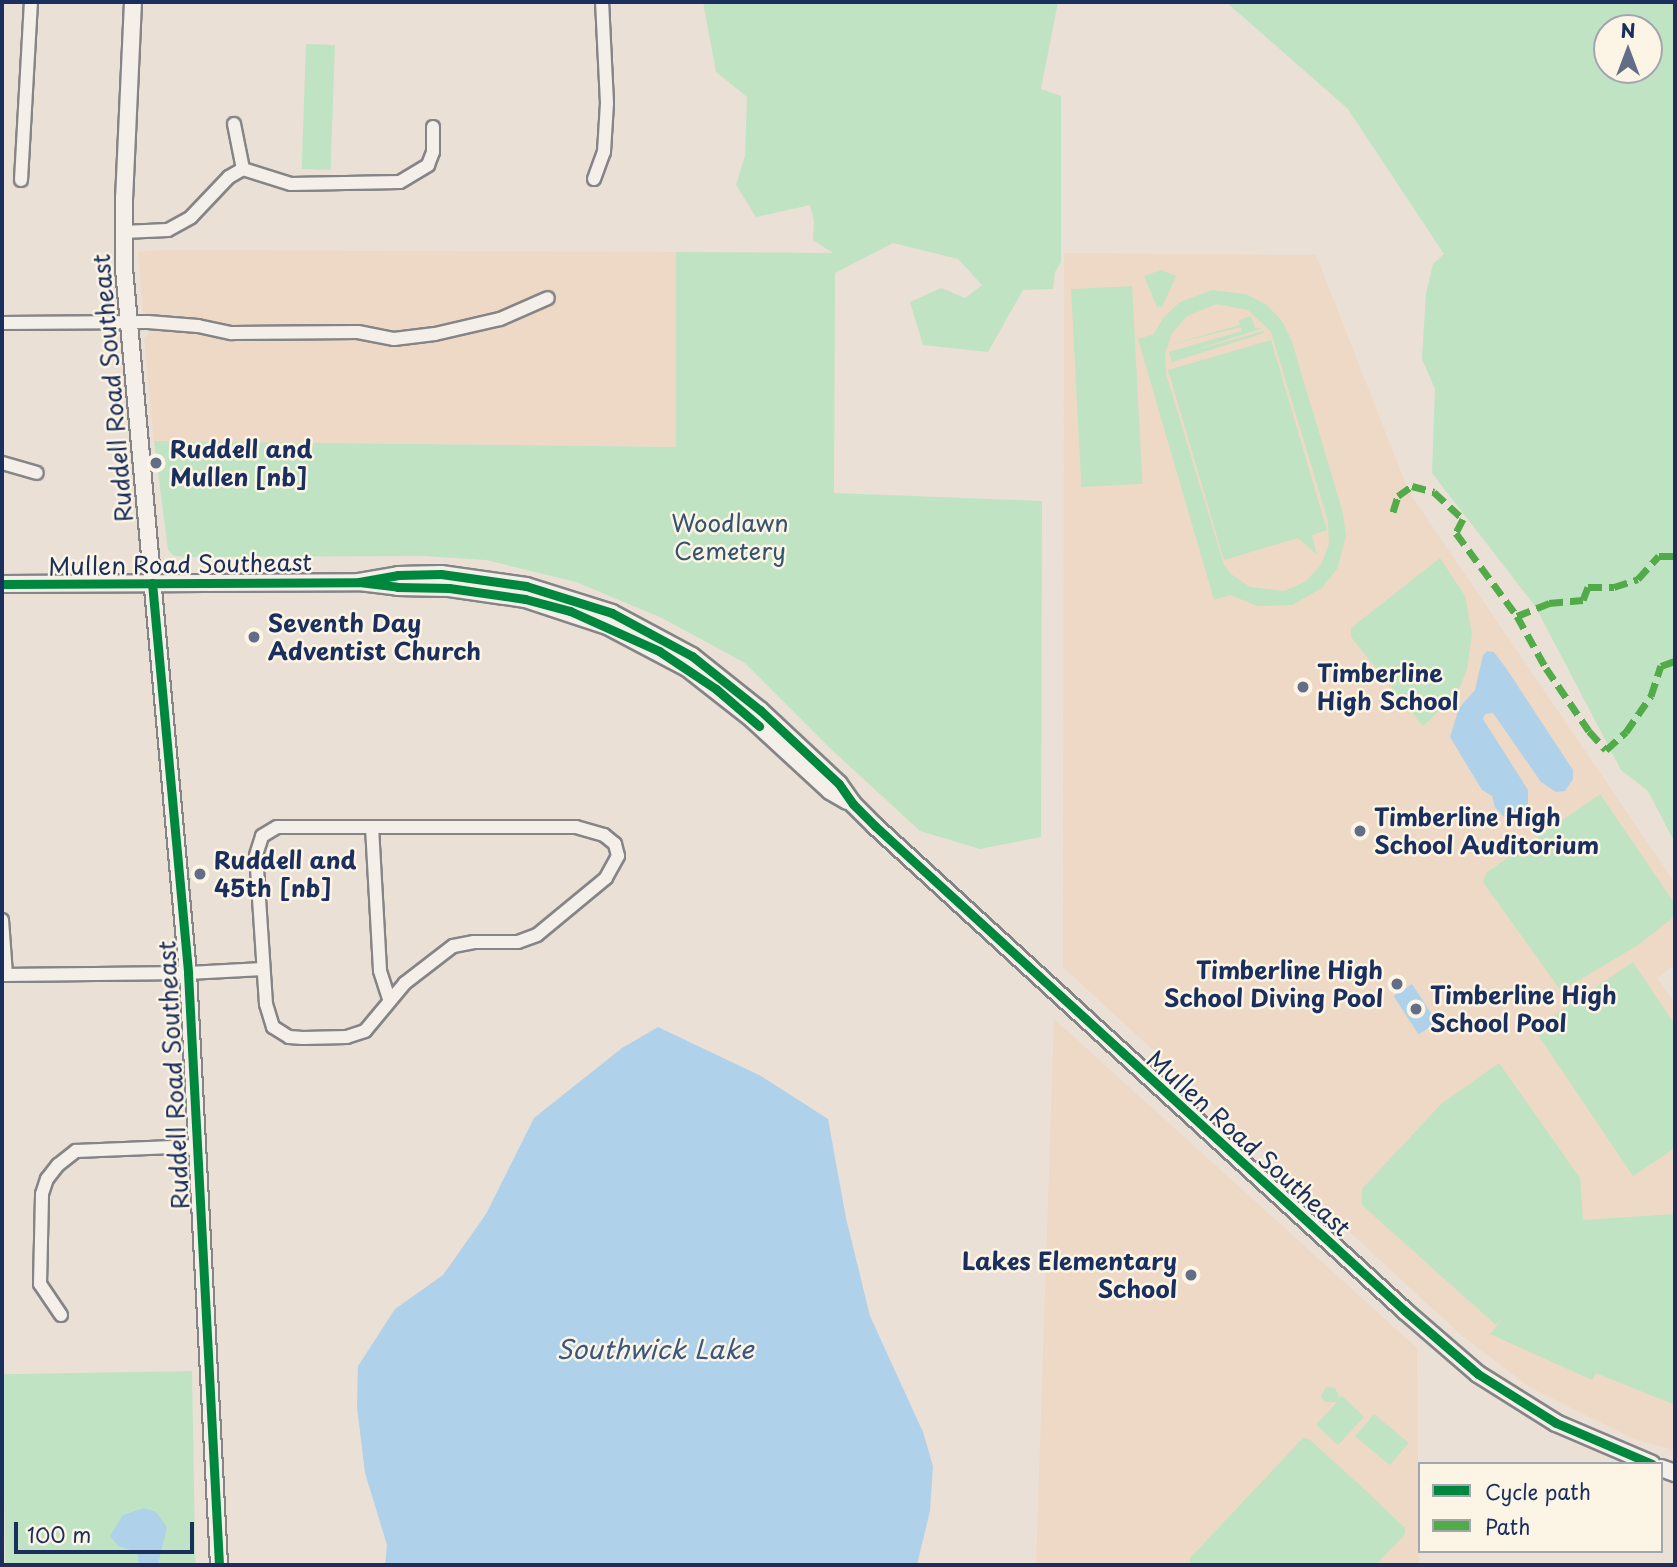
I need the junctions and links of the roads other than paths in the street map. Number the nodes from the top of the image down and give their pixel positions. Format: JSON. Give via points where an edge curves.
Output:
{"nodes":[{"id":1,"x":30,"y":2,"type":"edge"},
{"id":2,"x":133,"y":2,"type":"edge"},
{"id":3,"x":602,"y":2,"type":"edge"},
{"id":4,"x":234,"y":124,"type":"dead end"},
{"id":5,"x":433,"y":127,"type":"dead end"},
{"id":6,"x":243,"y":169,"type":"junction"},
{"id":7,"x":594,"y":179,"type":"dead end"},
{"id":8,"x":21,"y":180,"type":"dead end"},
{"id":9,"x":123,"y":232,"type":"junction"},
{"id":10,"x":548,"y":298,"type":"dead end"},
{"id":11,"x":2,"y":323,"type":"edge"},
{"id":12,"x":128,"y":323,"type":"junction"},
{"id":13,"x":2,"y":463,"type":"edge"},
{"id":14,"x":37,"y":472,"type":"dead end"},
{"id":15,"x":152,"y":583,"type":"junction"},
{"id":16,"x":2,"y":584,"type":"edge"},
{"id":17,"x":372,"y":827,"type":"junction"},
{"id":18,"x":2,"y":920,"type":"edge"},
{"id":19,"x":263,"y":969,"type":"junction"},
{"id":20,"x":188,"y":974,"type":"junction"},
{"id":21,"x":4,"y":975,"type":"edge"},
{"id":22,"x":389,"y":999,"type":"junction"},
{"id":23,"x":197,"y":1146,"type":"junction"},
{"id":24,"x":61,"y":1315,"type":"dead end"},
{"id":25,"x":1647,"y":1462,"type":"edge"},
{"id":26,"x":219,"y":1565,"type":"edge"}],
"edges":[{"from":1,"to":8,"type":"street"},
{"from":2,"to":9,"type":"street","name":"Ruddell Road Southeast"},
{"from":3,"to":7,"type":"street","via":[[607,103],[604,152]]},
{"from":4,"to":6,"type":"street"},
{"from":5,"to":6,"type":"street","via":[[428,165],[400,182],[290,184]]},
{"from":6,"to":9,"type":"street","via":[[229,177],[191,217],[168,230]]},
{"from":9,"to":12,"type":"street","name":"Ruddell Road Southeast"},
{"from":10,"to":12,"type":"street","via":[[500,319],[394,338],[358,332],[232,333],[198,326]]},
{"from":11,"to":12,"type":"street"},
{"from":12,"to":15,"type":"street","name":"Ruddell Road Southeast"},
{"from":13,"to":14,"type":"street"},
{"from":15,"to":16,"type":"street","name":"Mullen Road Southeast"},
{"from":15,"to":20,"type":"street","name":"Ruddell Road Southeast"},
{"from":15,"to":25,"type":"street","name":"Mullen Road Southeast","via":[[359,582],[449,588],[525,599],[607,626],[659,651],[716,689],[830,792],[853,804],[1478,1374],[1556,1423]]},
{"from":17,"to":19,"type":"street","via":[[276,827],[262,836],[256,855]]},
{"from":17,"to":22,"type":"street","via":[[380,971]]},
{"from":17,"to":22,"type":"street","via":[[587,829],[615,844],[618,856],[606,878],[537,935],[517,942],[453,946]]},
{"from":18,"to":21,"type":"street"},
{"from":19,"to":20,"type":"street"},
{"from":19,"to":22,"type":"street","via":[[268,1018],[289,1037],[356,1035],[373,1023]]},
{"from":20,"to":21,"type":"street"},
{"from":20,"to":23,"type":"street","name":"Ruddell Road Southeast"},
{"from":23,"to":24,"type":"street","via":[[76,1151],[58,1165],[42,1194],[40,1284]]},
{"from":23,"to":26,"type":"street","name":"Ruddell Road Southeast"}]}
